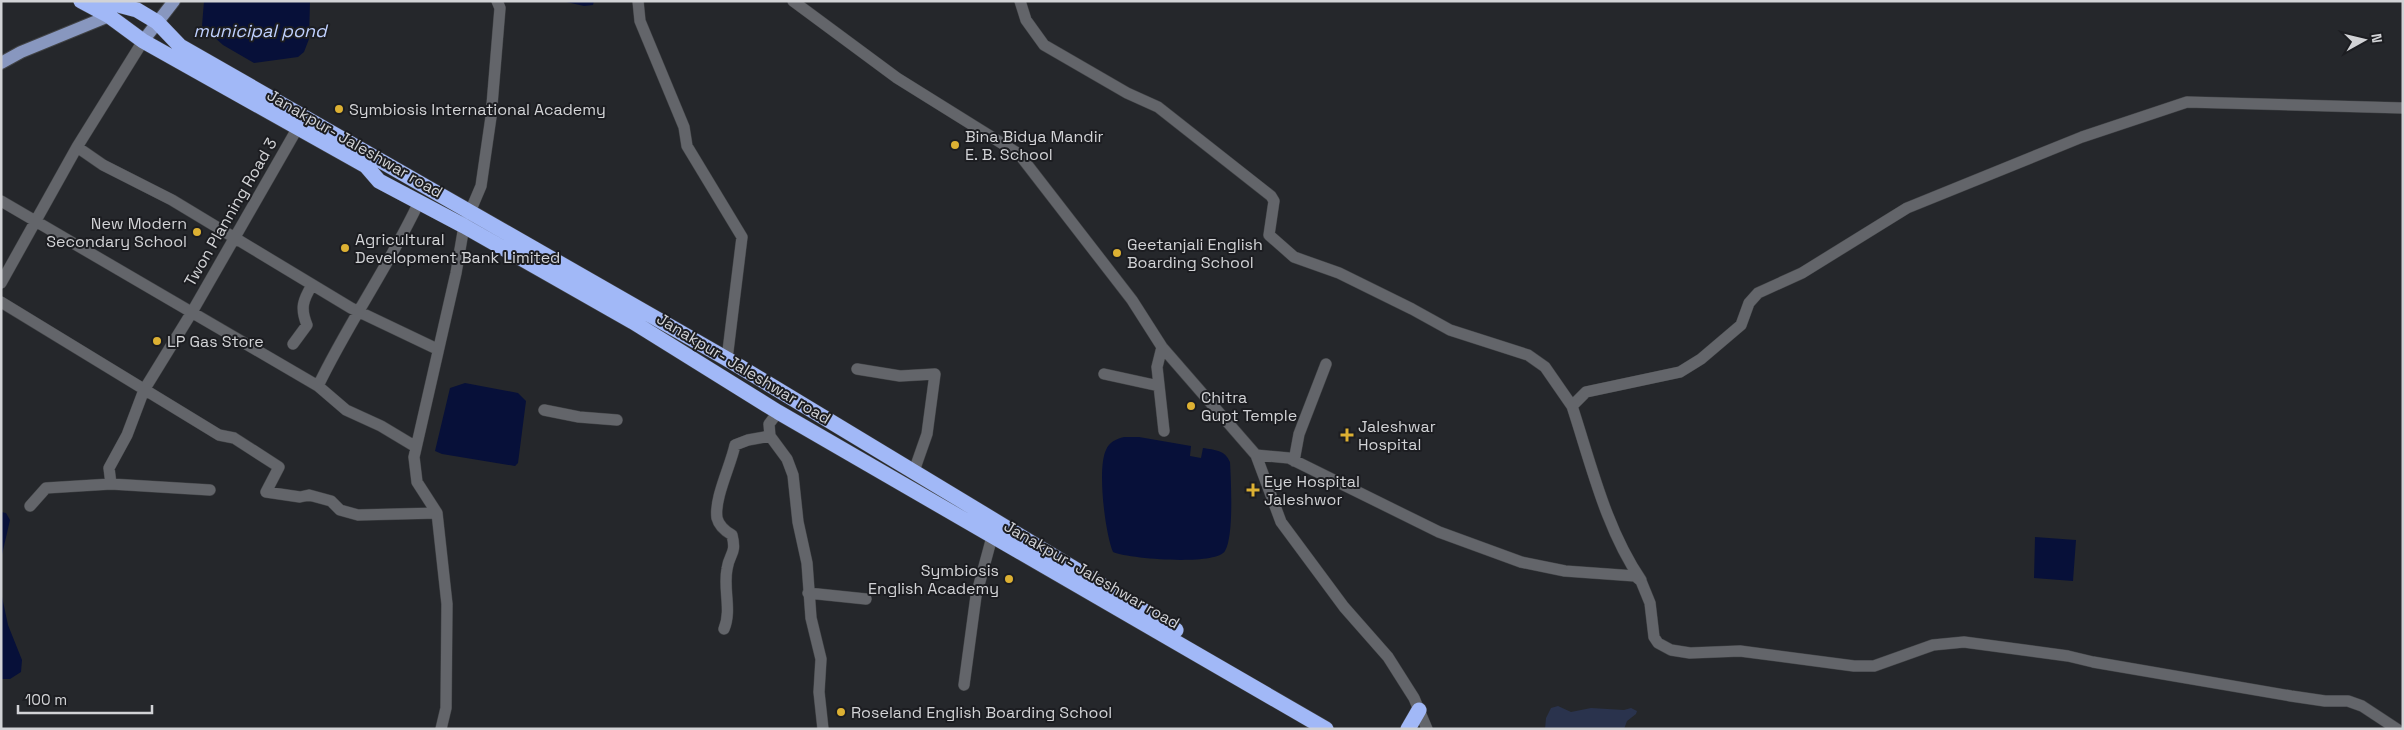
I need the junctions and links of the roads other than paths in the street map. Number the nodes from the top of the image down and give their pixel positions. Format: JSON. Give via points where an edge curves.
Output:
{"nodes":[{"id":1,"x":81,"y":1,"type":"edge"},
{"id":2,"x":103,"y":1,"type":"edge"},
{"id":3,"x":174,"y":1,"type":"edge"},
{"id":4,"x":497,"y":1,"type":"edge"},
{"id":5,"x":638,"y":1,"type":"edge"},
{"id":6,"x":792,"y":1,"type":"edge"},
{"id":7,"x":1020,"y":1,"type":"edge"},
{"id":8,"x":109,"y":16,"type":"junction"},
{"id":9,"x":158,"y":22,"type":"junction"},
{"id":10,"x":143,"y":41,"type":"junction"},
{"id":11,"x":1,"y":63,"type":"edge"},
{"id":12,"x":2403,"y":108,"type":"edge"},
{"id":13,"x":297,"y":129,"type":"junction"},
{"id":14,"x":77,"y":147,"type":"junction"},
{"id":15,"x":1,"y":201,"type":"edge"},
{"id":16,"x":419,"y":202,"type":"junction"},
{"id":17,"x":467,"y":219,"type":"junction"},
{"id":18,"x":36,"y":220,"type":"junction"},
{"id":19,"x":235,"y":236,"type":"junction"},
{"id":20,"x":1,"y":283,"type":"edge"},
{"id":21,"x":312,"y":285,"type":"junction"},
{"id":22,"x":1,"y":302,"type":"edge"},
{"id":23,"x":358,"y":311,"type":"junction"},
{"id":24,"x":192,"y":312,"type":"junction"},
{"id":25,"x":293,"y":344,"type":"dead end"},
{"id":26,"x":1162,"y":347,"type":"junction"},
{"id":27,"x":437,"y":349,"type":"junction"},
{"id":28,"x":727,"y":359,"type":"junction"},
{"id":29,"x":1326,"y":364,"type":"dead end"},
{"id":30,"x":857,"y":369,"type":"dead end"},
{"id":31,"x":1104,"y":374,"type":"dead end"},
{"id":32,"x":318,"y":386,"type":"junction"},
{"id":33,"x":1159,"y":386,"type":"junction"},
{"id":34,"x":144,"y":390,"type":"junction"},
{"id":35,"x":1572,"y":406,"type":"junction"},
{"id":36,"x":544,"y":410,"type":"dead end"},
{"id":37,"x":778,"y":412,"type":"junction"},
{"id":38,"x":617,"y":420,"type":"dead end"},
{"id":39,"x":1164,"y":431,"type":"dead end"},
{"id":40,"x":770,"y":436,"type":"junction"},
{"id":41,"x":416,"y":447,"type":"junction"},
{"id":42,"x":1256,"y":455,"type":"junction"},
{"id":43,"x":1294,"y":461,"type":"junction"},
{"id":44,"x":914,"y":471,"type":"junction"},
{"id":45,"x":111,"y":484,"type":"junction"},
{"id":46,"x":210,"y":490,"type":"dead end"},
{"id":47,"x":30,"y":506,"type":"dead end"},
{"id":48,"x":438,"y":513,"type":"junction"},
{"id":49,"x":992,"y":537,"type":"junction"},
{"id":50,"x":1641,"y":581,"type":"junction"},
{"id":51,"x":808,"y":593,"type":"junction"},
{"id":52,"x":866,"y":599,"type":"dead end"},
{"id":53,"x":724,"y":629,"type":"dead end"},
{"id":54,"x":964,"y":685,"type":"dead end"},
{"id":55,"x":1283,"y":702,"type":"junction"},
{"id":56,"x":1419,"y":710,"type":"junction"},
{"id":57,"x":441,"y":729,"type":"edge"},
{"id":58,"x":824,"y":729,"type":"edge"},
{"id":59,"x":1326,"y":729,"type":"edge"},
{"id":60,"x":1408,"y":729,"type":"edge"},
{"id":61,"x":1427,"y":729,"type":"edge"},
{"id":62,"x":2397,"y":729,"type":"edge"}],
"edges":[{"from":1,"to":8,"type":"highway","name":"Janakpur- Jaleshwar road"},
{"from":2,"to":9,"type":"highway","via":[[137,10]]},
{"from":3,"to":9,"type":"main road"},
{"from":4,"to":17,"type":"street","via":[[500,8],[491,117],[481,186]]},
{"from":5,"to":28,"type":"street","via":[[640,21],[684,127],[687,146],[742,237]]},
{"from":6,"to":26,"type":"street","via":[[898,78],[1018,154],[1132,300]]},
{"from":7,"to":35,"type":"street","via":[[1026,20],[1044,45],[1158,108],[1270,196],[1274,201],[1269,236],[1294,257],[1339,273],[1450,330],[1528,355],[1545,367]]},
{"from":8,"to":10,"type":"highway","name":"Janakpur- Jaleshwar road"},
{"from":8,"to":11,"type":"main road"},
{"from":9,"to":10,"type":"main road"},
{"from":9,"to":17,"type":"highway","via":[[180,46]]},
{"from":10,"to":13,"type":"highway","name":"Janakpur- Jaleshwar road"},
{"from":10,"to":14,"type":"street"},
{"from":12,"to":35,"type":"street","via":[[2187,102],[2082,137],[1907,208],[1802,273],[1758,293],[1741,325],[1701,359],[1680,372],[1586,392]]},
{"from":13,"to":16,"type":"highway","name":"Janakpur- Jaleshwar road","via":[[366,166],[380,181]]},
{"from":13,"to":19,"type":"street","name":"Twon Planning Road 3"},
{"from":14,"to":18,"type":"street"},
{"from":14,"to":19,"type":"street"},
{"from":15,"to":18,"type":"street"},
{"from":16,"to":17,"type":"highway","name":"Janakpur- Jaleshwar road"},
{"from":16,"to":23,"type":"street"},
{"from":17,"to":27,"type":"street"},
{"from":17,"to":28,"type":"highway"},
{"from":17,"to":37,"type":"highway","name":"Janakpur- Jaleshwar road"},
{"from":18,"to":20,"type":"street"},
{"from":18,"to":24,"type":"street"},
{"from":19,"to":21,"type":"street"},
{"from":19,"to":24,"type":"street","name":"Twon Planning Road 3"},
{"from":21,"to":23,"type":"street"},
{"from":21,"to":25,"type":"street","via":[[302,300],[302,313],[307,325]]},
{"from":22,"to":34,"type":"street"},
{"from":23,"to":27,"type":"street"},
{"from":23,"to":32,"type":"street"},
{"from":24,"to":32,"type":"street"},
{"from":24,"to":34,"type":"street","name":"Twon Planning Road 3"},
{"from":26,"to":33,"type":"street","via":[[1157,367]]},
{"from":26,"to":42,"type":"street"},
{"from":27,"to":41,"type":"street"},
{"from":28,"to":44,"type":"highway"},
{"from":29,"to":43,"type":"street","via":[[1299,434]]},
{"from":30,"to":44,"type":"street","via":[[900,376],[935,374],[927,434]]},
{"from":31,"to":33,"type":"street"},
{"from":32,"to":41,"type":"street","via":[[346,410]]},
{"from":33,"to":39,"type":"street"},
{"from":34,"to":45,"type":"street","name":"Twon Planning Road 3","via":[[127,435],[109,468]]},
{"from":34,"to":48,"type":"street","via":[[219,435],[234,438],[280,467],[266,492],[300,497],[309,495],[331,501],[340,510],[358,515]]},
{"from":35,"to":50,"type":"street","via":[[1601,498],[1629,563]]},
{"from":36,"to":38,"type":"street"},
{"from":37,"to":40,"type":"street","via":[[769,424]]},
{"from":37,"to":49,"type":"highway","name":"Janakpur- Jaleshwar road"},
{"from":40,"to":51,"type":"street","via":[[787,459],[793,474],[798,522],[807,563]]},
{"from":40,"to":53,"type":"street","via":[[735,445],[718,507],[717,518],[723,529],[732,535],[735,548],[726,568],[728,621]]},
{"from":41,"to":48,"type":"street","via":[[417,482]]},
{"from":42,"to":43,"type":"street"},
{"from":42,"to":56,"type":"street","via":[[1281,522],[1344,607],[1388,657]]},
{"from":43,"to":50,"type":"street","via":[[1439,532],[1521,562],[1565,571],[1635,576]]},
{"from":44,"to":55,"type":"highway","via":[[1270,685]]},
{"from":45,"to":46,"type":"street"},
{"from":45,"to":47,"type":"street","via":[[46,488]]},
{"from":48,"to":57,"type":"street","via":[[447,604],[446,708]]},
{"from":49,"to":54,"type":"street","via":[[976,596]]},
{"from":49,"to":55,"type":"highway","name":"Janakpur- Jaleshwar road"},
{"from":50,"to":62,"type":"street","via":[[1650,603],[1654,637],[1671,650],[1740,652],[1874,666],[1933,645],[1964,642],[2068,656],[2291,696],[2348,701],[2362,706]]},
{"from":51,"to":52,"type":"street"},
{"from":51,"to":58,"type":"street","via":[[821,659],[819,692]]},
{"from":55,"to":59,"type":"highway","name":"Janakpur- Jaleshwar road"},
{"from":56,"to":60,"type":"highway"},
{"from":56,"to":61,"type":"street"}]}
